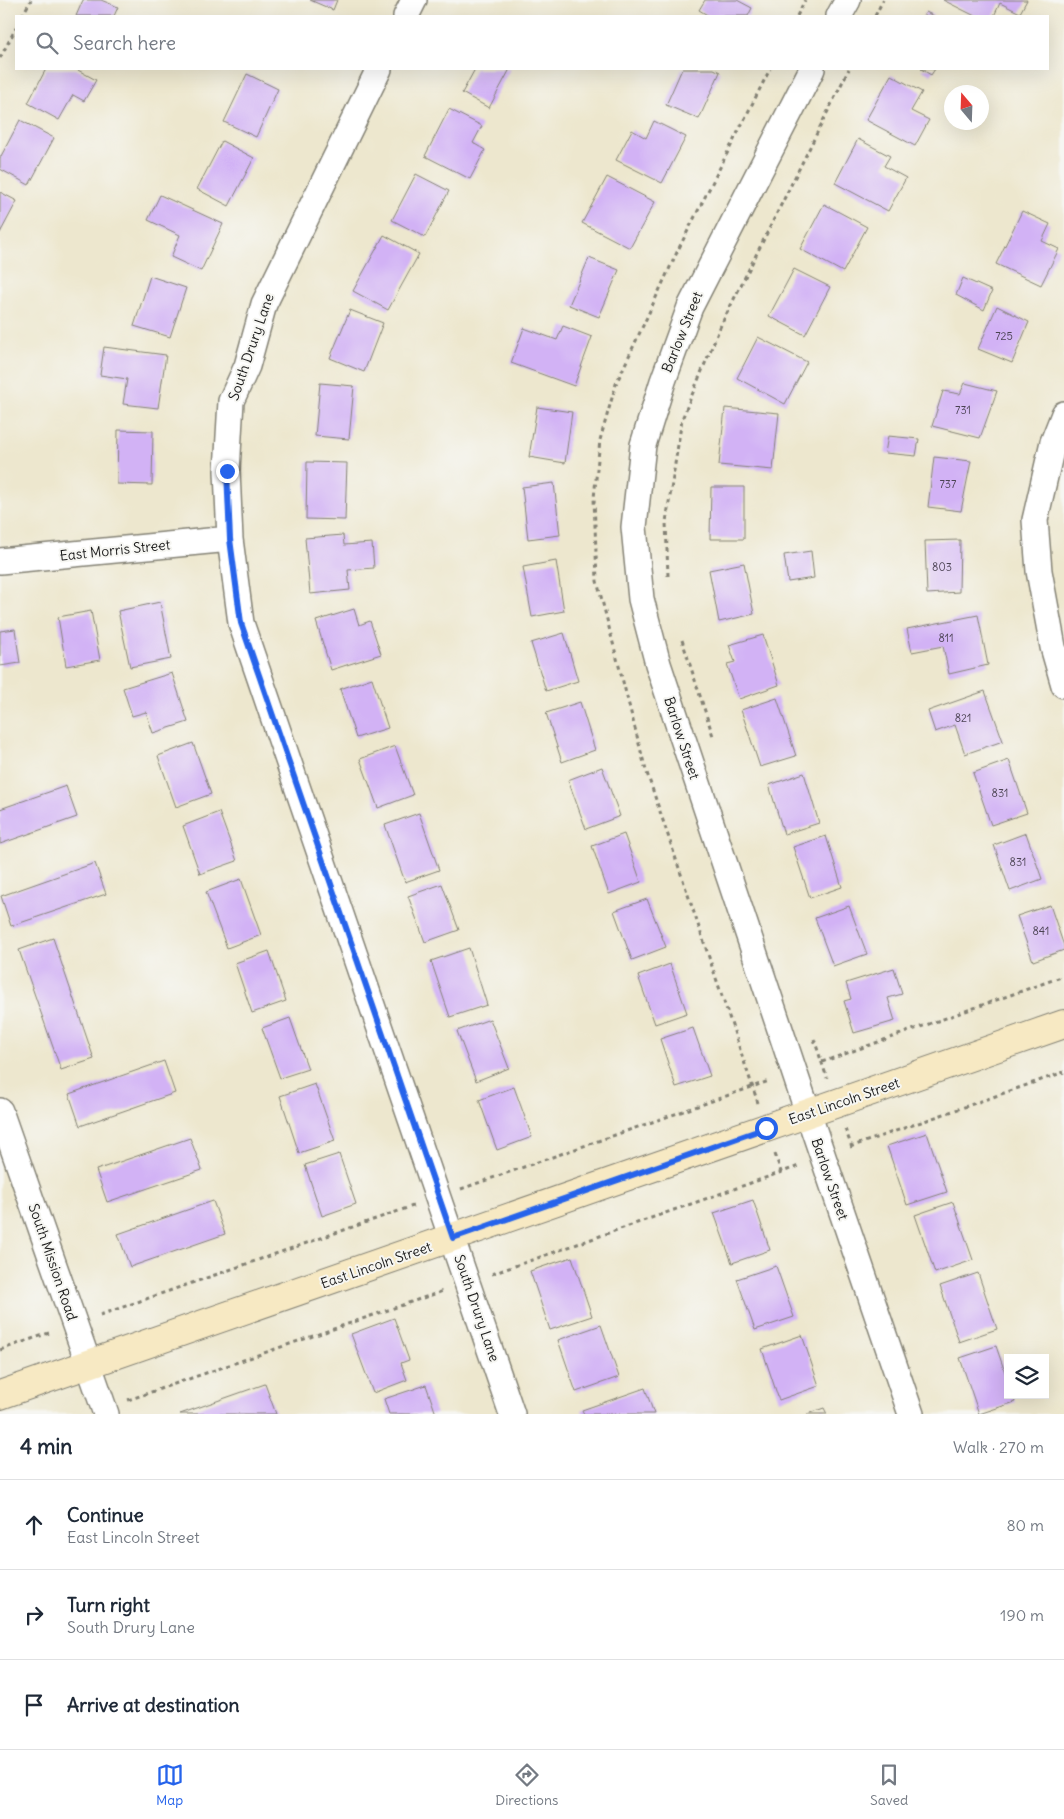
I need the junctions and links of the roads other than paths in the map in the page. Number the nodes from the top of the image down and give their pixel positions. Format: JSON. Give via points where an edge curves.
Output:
{"nodes":[{"id":1,"x":414,"y":0,"type":"edge"},
{"id":2,"x":848,"y":0,"type":"edge"},
{"id":3,"x":406,"y":15,"type":"edge"},
{"id":4,"x":840,"y":15,"type":"edge"},
{"id":5,"x":378,"y":70,"type":"edge"},
{"id":6,"x":811,"y":70,"type":"edge"},
{"id":7,"x":1064,"y":414,"type":"edge"},
{"id":8,"x":230,"y":539,"type":"junction"},
{"id":9,"x":0,"y":562,"type":"edge"},
{"id":10,"x":1064,"y":685,"type":"edge"},
{"id":11,"x":1064,"y":1024,"type":"edge"},
{"id":12,"x":0,"y":1111,"type":"edge"},
{"id":13,"x":808,"y":1114,"type":"junction"},
{"id":14,"x":453,"y":1238,"type":"junction"},
{"id":15,"x":89,"y":1364,"type":"junction"},
{"id":16,"x":0,"y":1395,"type":"edge"},
{"id":17,"x":105,"y":1411,"type":"edge"},
{"id":18,"x":512,"y":1414,"type":"edge"},
{"id":19,"x":911,"y":1414,"type":"edge"}],
"edges":[{"from":1,"to":3,"type":"street"},
{"from":2,"to":4,"type":"street"},
{"from":5,"to":8,"type":"street","name":"South Drury Lane","via":[[264,304],[247,366],[231,401],[227,471]]},
{"from":6,"to":13,"type":"street","name":"Barlow Street","via":[[690,307],[643,445],[634,527],[641,599],[658,664]]},
{"from":7,"to":10,"type":"street","via":[[1053,442],[1035,520],[1039,571],[1052,647]]},
{"from":8,"to":9,"type":"street","name":"East Morris Street"},
{"from":8,"to":14,"type":"street","name":"South Drury Lane","via":[[241,623]]},
{"from":11,"to":13,"type":"street","name":"East Lincoln Street"},
{"from":12,"to":15,"type":"street","name":"South Mission Road"},
{"from":13,"to":14,"type":"street","name":"East Lincoln Street"},
{"from":13,"to":19,"type":"street","name":"Barlow Street"},
{"from":14,"to":15,"type":"street","name":"East Lincoln Street"},
{"from":14,"to":18,"type":"street","name":"South Drury Lane"},
{"from":15,"to":16,"type":"street","name":"East Lincoln Street"},
{"from":15,"to":17,"type":"street","name":"South Mission Road"}]}
